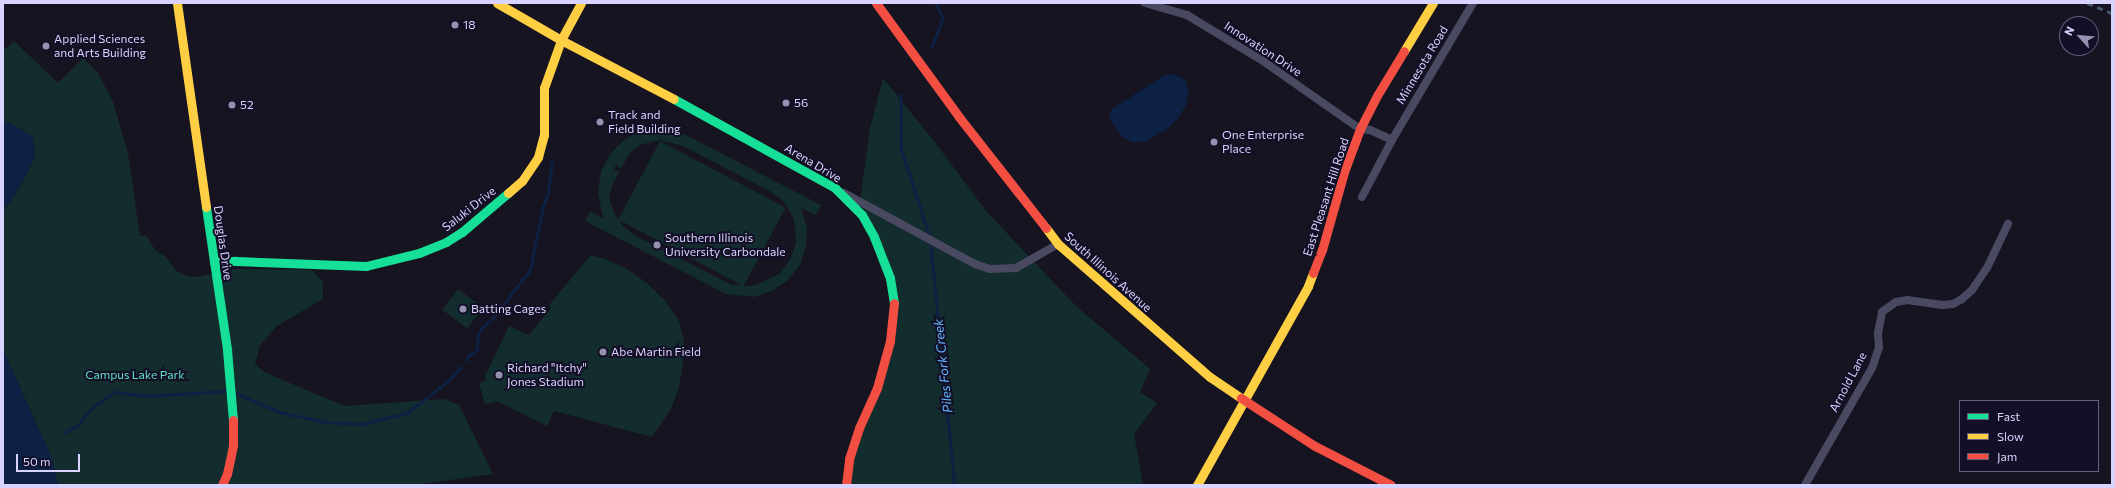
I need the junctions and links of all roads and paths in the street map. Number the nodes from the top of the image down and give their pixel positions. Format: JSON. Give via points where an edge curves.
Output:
{"nodes":[{"id":1,"x":177,"y":3,"type":"edge"},
{"id":2,"x":497,"y":3,"type":"edge"},
{"id":3,"x":581,"y":3,"type":"edge"},
{"id":4,"x":876,"y":3,"type":"edge"},
{"id":5,"x":1145,"y":3,"type":"edge"},
{"id":6,"x":1433,"y":3,"type":"edge"},
{"id":7,"x":1473,"y":3,"type":"edge"},
{"id":8,"x":561,"y":40,"type":"junction"},
{"id":9,"x":1360,"y":129,"type":"junction"},
{"id":10,"x":1392,"y":140,"type":"junction"},
{"id":11,"x":835,"y":188,"type":"junction"},
{"id":12,"x":1362,"y":197,"type":"dead end"},
{"id":13,"x":2008,"y":224,"type":"dead end"},
{"id":14,"x":1058,"y":244,"type":"junction"},
{"id":15,"x":214,"y":262,"type":"junction"},
{"id":16,"x":1245,"y":400,"type":"junction"},
{"id":17,"x":222,"y":485,"type":"edge"},
{"id":18,"x":846,"y":485,"type":"edge"},
{"id":19,"x":1197,"y":485,"type":"edge"},
{"id":20,"x":1391,"y":485,"type":"edge"},
{"id":21,"x":1805,"y":485,"type":"edge"}],
"edges":[{"from":1,"to":15,"type":"main road","name":"Douglas Drive"},
{"from":2,"to":8,"type":"main road","name":"Arena Drive"},
{"from":3,"to":8,"type":"main road","name":"Saluki Drive"},
{"from":4,"to":14,"type":"main road","name":"South Illinois Avenue","via":[[959,117]]},
{"from":5,"to":9,"type":"street","name":"Innovation Drive","via":[[1187,15],[1264,61]]},
{"from":6,"to":9,"type":"main road","name":"East Pleasant Hill Road"},
{"from":7,"to":10,"type":"street","name":"Minnesota Road"},
{"from":8,"to":11,"type":"main road","name":"Arena Drive","via":[[726,126]]},
{"from":8,"to":15,"type":"main road","name":"Saluki Drive","via":[[544,88],[544,135],[538,157],[531,170],[482,216],[446,242],[419,254],[366,266]]},
{"from":9,"to":10,"type":"street","via":[[1370,130]]},
{"from":9,"to":16,"type":"main road","name":"East Pleasant Hill Road","via":[[1308,286]]},
{"from":10,"to":12,"type":"street","name":"Minnesota Road"},
{"from":11,"to":14,"type":"street","via":[[975,264],[990,269],[1016,268]]},
{"from":11,"to":18,"type":"main road","name":"Arena Drive","via":[[862,215],[874,237],[890,278],[895,306],[890,341],[877,388],[851,452]]},
{"from":13,"to":21,"type":"street","name":"Arnold Lane","via":[[1987,268],[1972,290],[1962,299],[1953,304],[1943,305],[1907,300],[1896,302],[1882,312],[1878,333],[1879,348],[1872,368]]},
{"from":14,"to":16,"type":"main road","name":"South Illinois Avenue","via":[[1210,377]]},
{"from":15,"to":17,"type":"main road","name":"Douglas Drive","via":[[227,350],[233,415],[233,445],[228,474]]},
{"from":16,"to":19,"type":"main road","name":"East Pleasant Hill Road"},
{"from":16,"to":20,"type":"main road","name":"South Illinois Avenue","via":[[1315,446]]}]}
